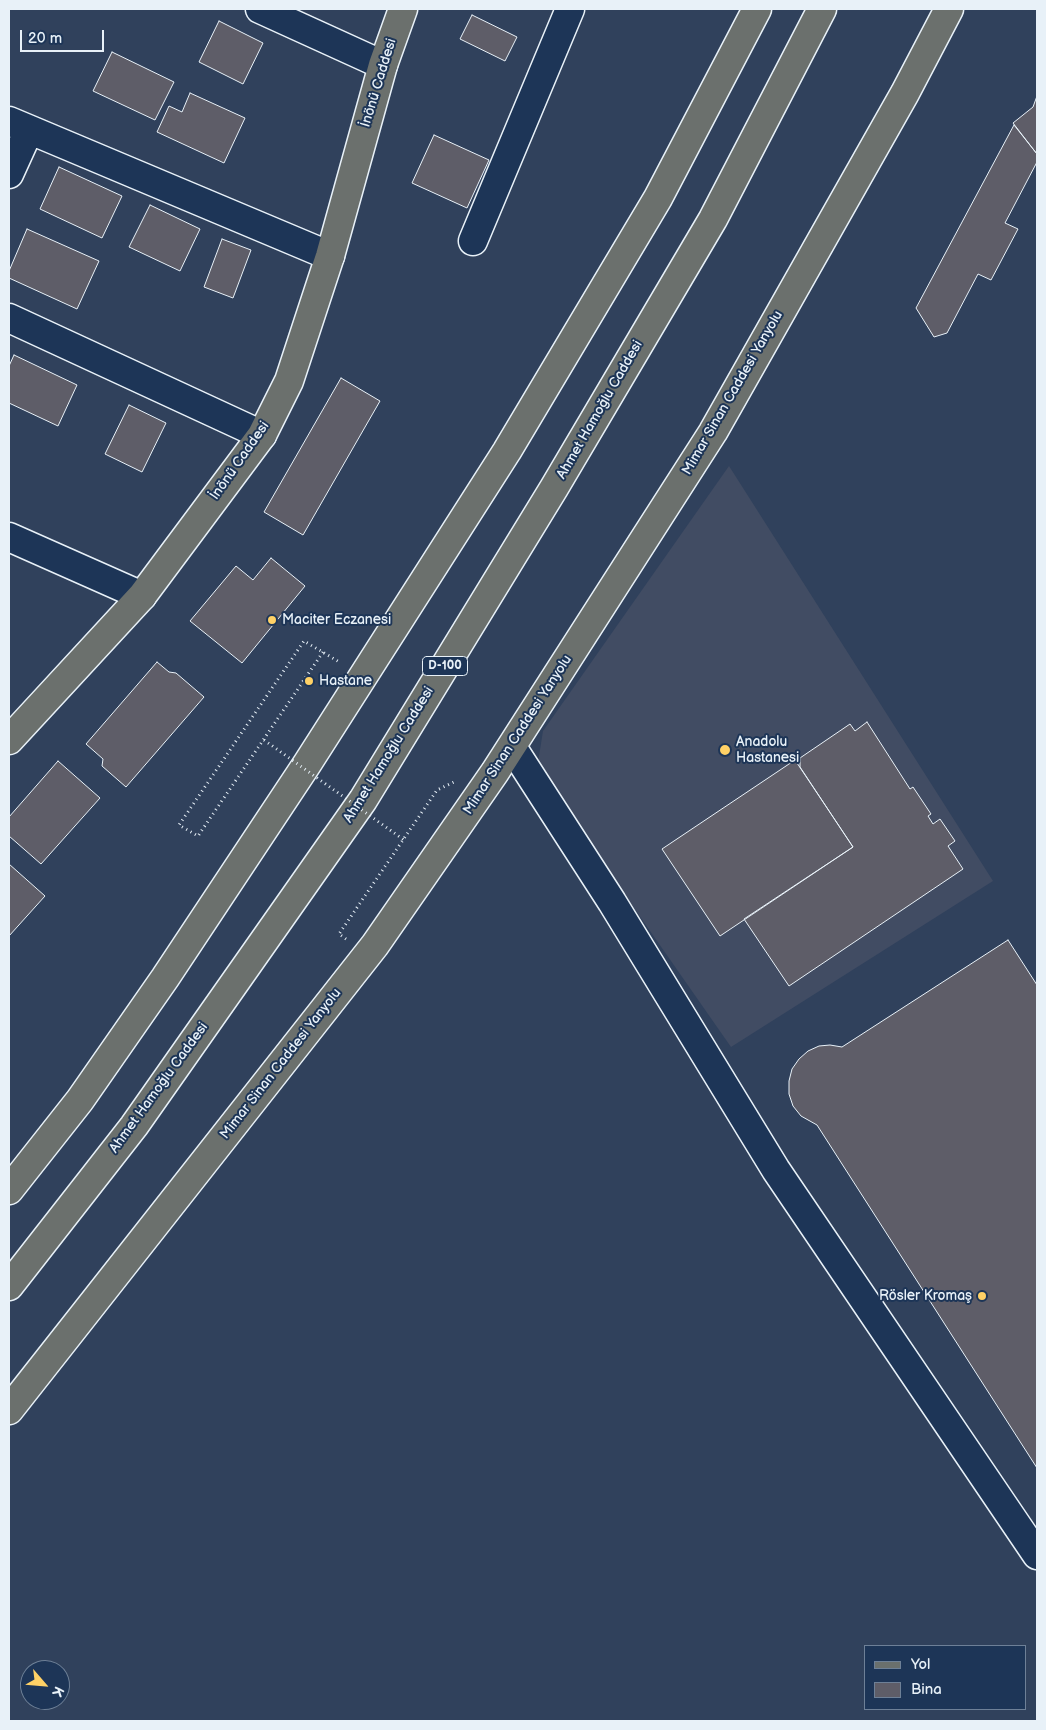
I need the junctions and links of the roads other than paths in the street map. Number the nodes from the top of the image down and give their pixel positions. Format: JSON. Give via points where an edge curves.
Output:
{"nodes":[{"id":1,"x":260,"y":9,"type":"edge"},
{"id":2,"x":403,"y":9,"type":"edge"},
{"id":3,"x":570,"y":9,"type":"edge"},
{"id":4,"x":757,"y":9,"type":"edge"},
{"id":5,"x":822,"y":9,"type":"edge"},
{"id":6,"x":949,"y":9,"type":"edge"},
{"id":7,"x":383,"y":65,"type":"junction"},
{"id":8,"x":19,"y":125,"type":"edge"},
{"id":9,"x":9,"y":174,"type":"edge"},
{"id":10,"x":473,"y":241,"type":"dead end"},
{"id":11,"x":330,"y":256,"type":"junction"},
{"id":12,"x":9,"y":318,"type":"edge"},
{"id":13,"x":262,"y":435,"type":"junction"},
{"id":14,"x":9,"y":537,"type":"edge"},
{"id":15,"x":142,"y":596,"type":"junction"},
{"id":16,"x":9,"y":740,"type":"edge"},
{"id":17,"x":512,"y":747,"type":"junction"},
{"id":18,"x":9,"y":1190,"type":"edge"},
{"id":19,"x":9,"y":1286,"type":"edge"},
{"id":20,"x":9,"y":1410,"type":"edge"},
{"id":21,"x":1037,"y":1555,"type":"edge"}],
"edges":[{"from":1,"to":7,"type":"street"},
{"from":2,"to":7,"type":"main road","name":"İnönü Caddesi"},
{"from":3,"to":10,"type":"street"},
{"from":4,"to":18,"type":"main road","via":[[658,198],[507,451],[302,772],[165,978],[80,1100]]},
{"from":5,"to":19,"type":"main road","name":"Ahmet Hamoğlu Caddesi","number":"D-100","via":[[713,218],[554,488],[363,800],[134,1126]]},
{"from":6,"to":17,"type":"main road","name":"Mimar Sinan Caddesi Yanyolu","via":[[905,93],[713,432]]},
{"from":7,"to":11,"type":"main road","name":"İnönü Caddesi"},
{"from":8,"to":9,"type":"street"},
{"from":8,"to":11,"type":"street"},
{"from":11,"to":13,"type":"main road","name":"İnönü Caddesi","via":[[289,381]]},
{"from":12,"to":13,"type":"street"},
{"from":13,"to":15,"type":"main road","name":"İnönü Caddesi"},
{"from":14,"to":15,"type":"street"},
{"from":15,"to":16,"type":"main road","name":"İnönü Caddesi"},
{"from":17,"to":20,"type":"main road","name":"Mimar Sinan Caddesi Yanyolu","via":[[375,945]]},
{"from":17,"to":21,"type":"street","via":[[612,902],[776,1170]]}]}
